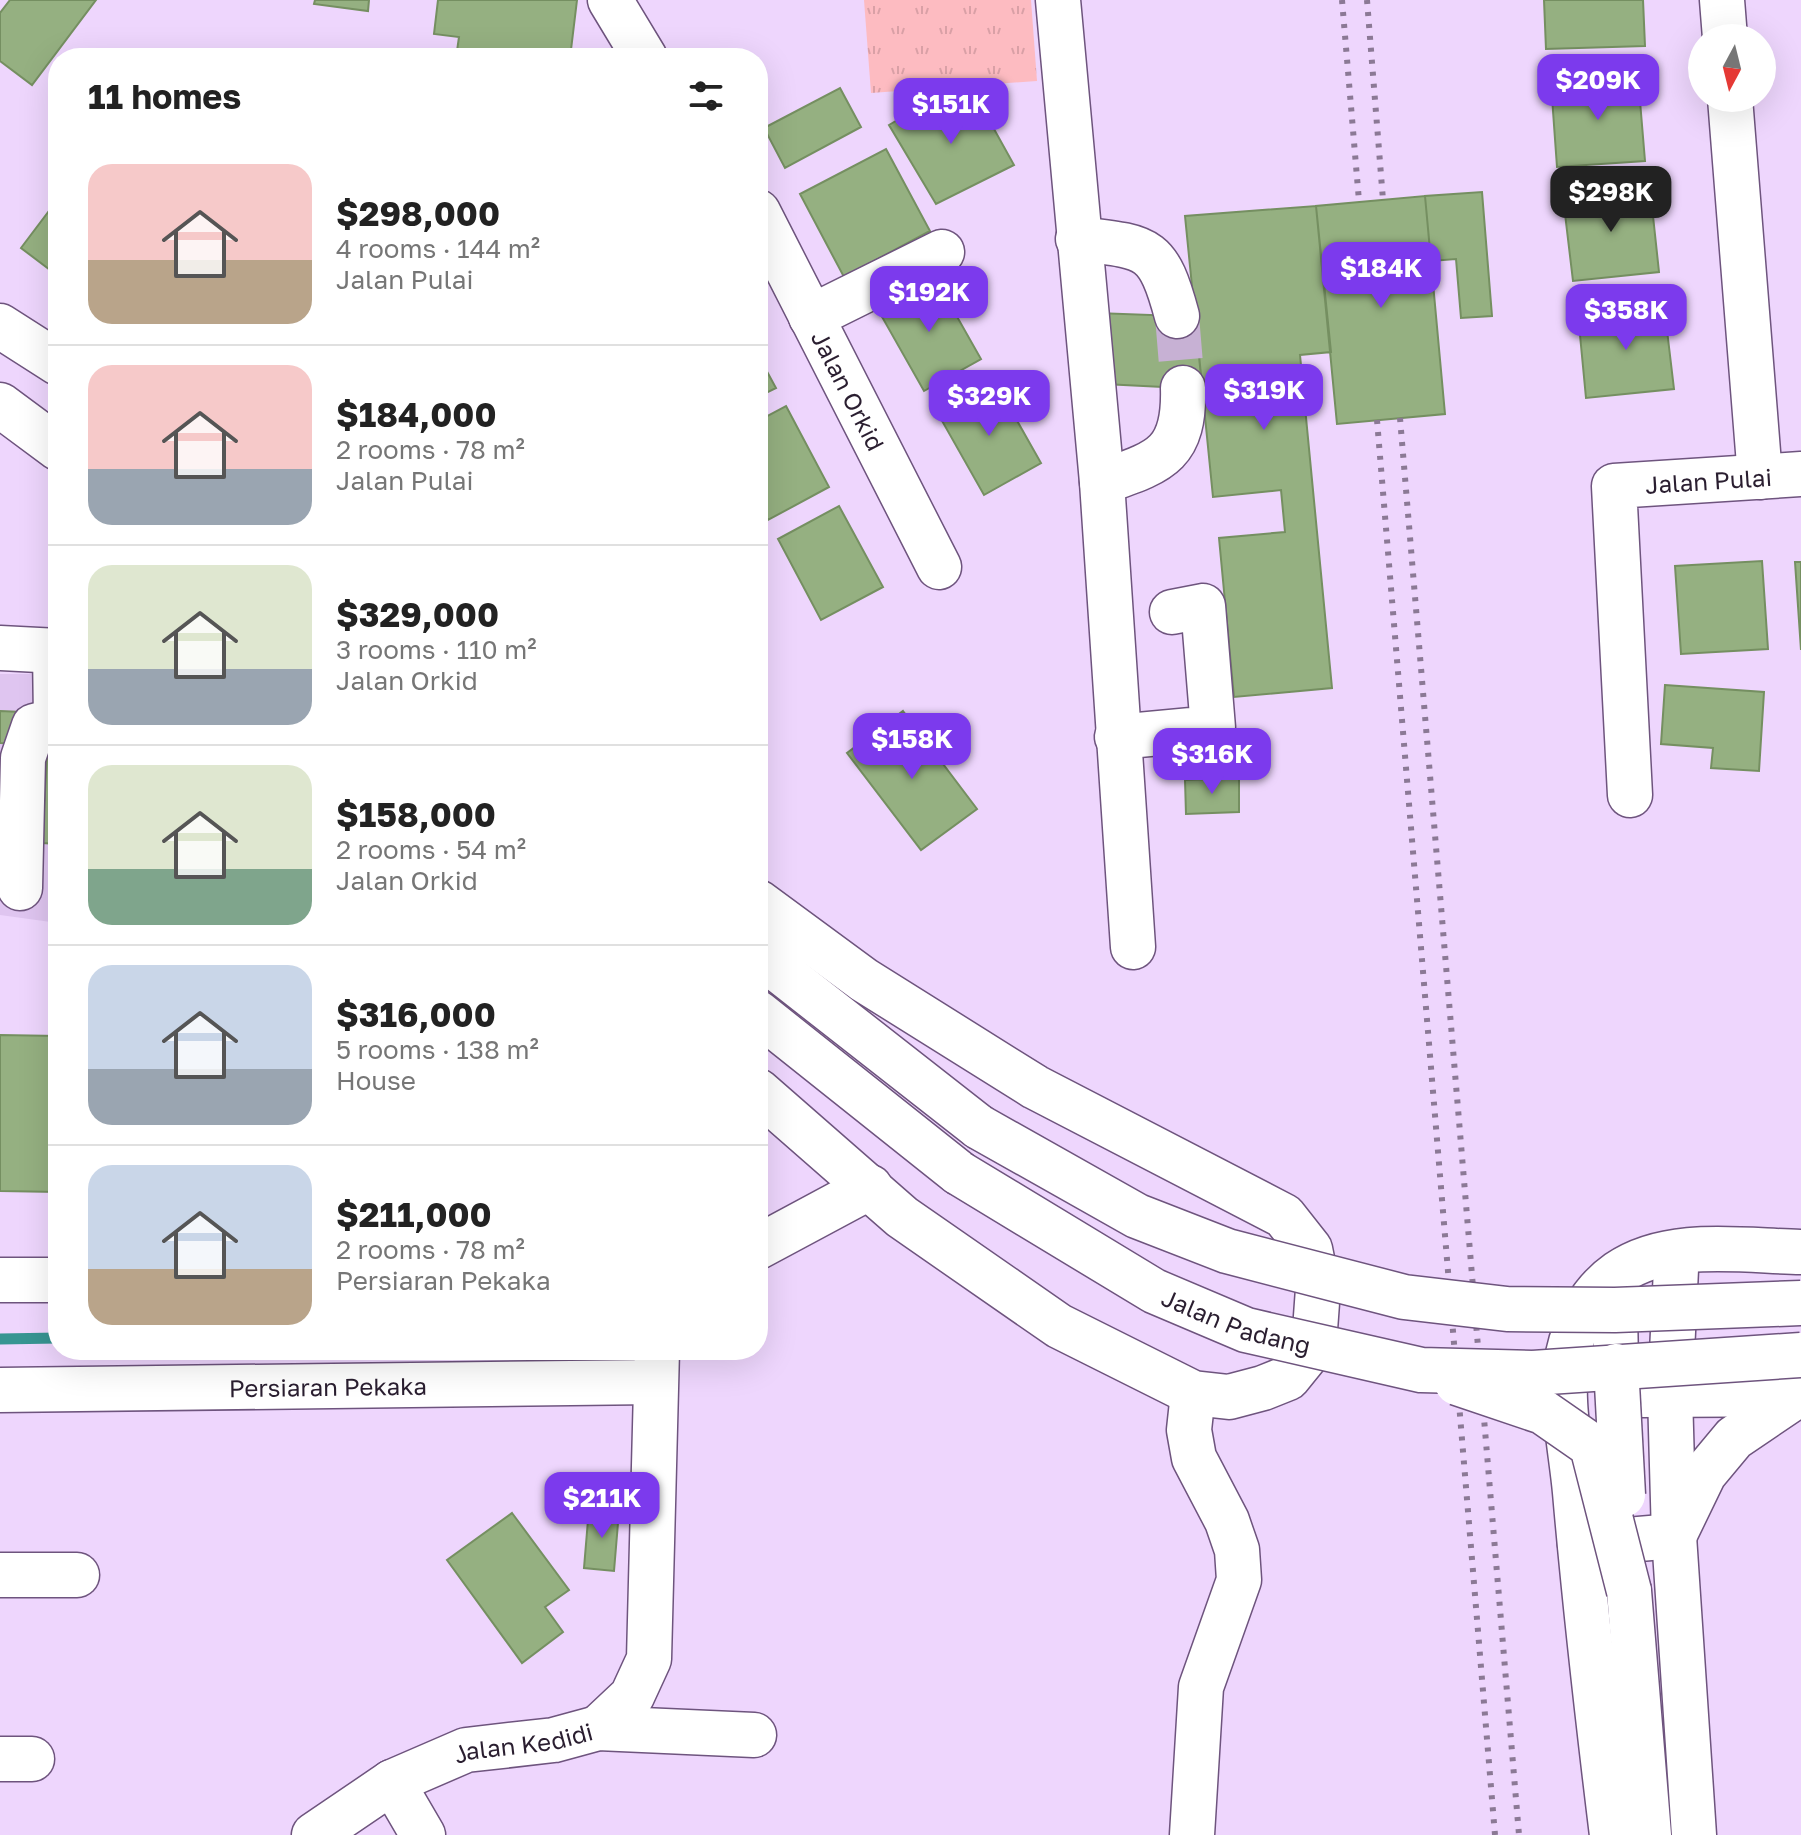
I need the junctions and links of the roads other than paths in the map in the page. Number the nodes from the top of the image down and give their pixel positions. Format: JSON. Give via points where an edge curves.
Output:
{"nodes":[{"id":1,"x":610,"y":0,"type":"edge"},
{"id":2,"x":1058,"y":0,"type":"edge"},
{"id":3,"x":1722,"y":0,"type":"edge"},
{"id":4,"x":1724,"y":24,"type":"edge"},
{"id":5,"x":639,"y":48,"type":"edge"},
{"id":6,"x":1732,"y":112,"type":"edge"},
{"id":7,"x":768,"y":232,"type":"edge"},
{"id":8,"x":1078,"y":239,"type":"junction"},
{"id":9,"x":942,"y":252,"type":"dead end"},
{"id":10,"x":1177,"y":316,"type":"tunnel mouth"},
{"id":11,"x":811,"y":317,"type":"junction"},
{"id":12,"x":0,"y":326,"type":"edge"},
{"id":13,"x":48,"y":357,"type":"edge"},
{"id":14,"x":1183,"y":388,"type":"tunnel mouth"},
{"id":15,"x":0,"y":405,"type":"edge"},
{"id":16,"x":48,"y":441,"type":"edge"},
{"id":17,"x":1781,"y":476,"type":"edge"},
{"id":18,"x":1102,"y":482,"type":"junction"},
{"id":19,"x":939,"y":567,"type":"dead end"},
{"id":20,"x":1172,"y":612,"type":"dead end"},
{"id":21,"x":0,"y":648,"type":"edge"},
{"id":22,"x":48,"y":650,"type":"edge"},
{"id":23,"x":48,"y":722,"type":"edge"},
{"id":24,"x":1117,"y":737,"type":"junction"},
{"id":25,"x":1630,"y":795,"type":"dead end"},
{"id":26,"x":1124,"y":844,"type":"junction"},
{"id":27,"x":20,"y":888,"type":"dead end"},
{"id":28,"x":1153,"y":891,"type":"dead end"},
{"id":29,"x":768,"y":909,"type":"edge"},
{"id":30,"x":1133,"y":947,"type":"dead end"},
{"id":31,"x":768,"y":962,"type":"edge"},
{"id":32,"x":768,"y":1021,"type":"edge"},
{"id":33,"x":768,"y":1100,"type":"edge"},
{"id":34,"x":870,"y":1187,"type":"junction"},
{"id":35,"x":768,"y":1242,"type":"edge"},
{"id":36,"x":1677,"y":1251,"type":"junction"},
{"id":37,"x":1801,"y":1252,"type":"edge"},
{"id":38,"x":0,"y":1280,"type":"edge"},
{"id":39,"x":48,"y":1280,"type":"edge"},
{"id":40,"x":1801,"y":1303,"type":"edge"},
{"id":41,"x":1615,"y":1310,"type":"junction"},
{"id":42,"x":656,"y":1366,"type":"edge"},
{"id":43,"x":1616,"y":1366,"type":"junction"},
{"id":44,"x":1421,"y":1370,"type":"junction"},
{"id":45,"x":1800,"y":1381,"type":"edge"},
{"id":46,"x":0,"y":1390,"type":"edge"},
{"id":47,"x":1193,"y":1393,"type":"junction"},
{"id":48,"x":1670,"y":1394,"type":"junction"},
{"id":49,"x":1566,"y":1398,"type":"junction"},
{"id":50,"x":1674,"y":1536,"type":"junction"},
{"id":51,"x":1580,"y":1544,"type":"junction"},
{"id":52,"x":0,"y":1575,"type":"edge"},
{"id":53,"x":77,"y":1575,"type":"dead end"},
{"id":54,"x":1629,"y":1591,"type":"junction"},
{"id":55,"x":598,"y":1728,"type":"junction"},
{"id":56,"x":754,"y":1735,"type":"dead end"},
{"id":57,"x":392,"y":1782,"type":"junction"},
{"id":58,"x":314,"y":1835,"type":"edge"},
{"id":59,"x":423,"y":1835,"type":"edge"},
{"id":60,"x":1192,"y":1835,"type":"edge"},
{"id":61,"x":1612,"y":1835,"type":"edge"},
{"id":62,"x":1649,"y":1835,"type":"edge"},
{"id":63,"x":1694,"y":1835,"type":"edge"}],
"edges":[{"from":1,"to":5,"type":"street"},
{"from":2,"to":8,"type":"street"},
{"from":3,"to":4,"type":"street"},
{"from":6,"to":17,"type":"street"},
{"from":7,"to":11,"type":"street","name":"Jalan Orkid"},
{"from":8,"to":10,"type":"street","via":[[1129,245],[1151,255],[1166,274]]},
{"from":8,"to":18,"type":"street"},
{"from":9,"to":11,"type":"street"},
{"from":11,"to":19,"type":"street","name":"Jalan Orkid"},
{"from":12,"to":13,"type":"street"},
{"from":14,"to":18,"type":"street","via":[[1178,439],[1166,455]]},
{"from":15,"to":16,"type":"street"},
{"from":17,"to":25,"type":"street","name":"Jalan Pulai","via":[[1614,486]]},
{"from":18,"to":24,"type":"street"},
{"from":20,"to":24,"type":"street","via":[[1203,606],[1213,728]]},
{"from":21,"to":22,"type":"street"},
{"from":23,"to":27,"type":"street","via":[[34,726],[23,758]]},
{"from":24,"to":26,"type":"street"},
{"from":26,"to":28,"type":"street"},
{"from":26,"to":30,"type":"street"},
{"from":29,"to":47,"type":"street","via":[[864,980],[1035,1087],[1284,1216],[1310,1249],[1318,1289],[1315,1330],[1305,1357],[1288,1378],[1263,1388],[1229,1397]]},
{"from":31,"to":41,"type":"street","bridge":true,"via":[[979,1127],[1137,1216],[1227,1251],[1404,1297],[1507,1309]]},
{"from":32,"to":44,"type":"street","name":"Jalan Padang","bridge":true,"via":[[959,1173],[1154,1291],[1246,1330]]},
{"from":33,"to":34,"type":"street"},
{"from":34,"to":35,"type":"street"},
{"from":34,"to":47,"type":"street","via":[[902,1217],[1059,1326]]},
{"from":36,"to":37,"type":"street"},
{"from":36,"to":48,"type":"street"},
{"from":36,"to":49,"type":"street","via":[[1619,1272],[1594,1294],[1568,1354]]},
{"from":38,"to":39,"type":"street"},
{"from":40,"to":41,"type":"street","bridge":true},
{"from":41,"to":43,"type":"street"},
{"from":42,"to":46,"type":"street","name":"Persiaran Pekaka"},
{"from":42,"to":55,"type":"street","via":[[649,1659],[632,1696]]},
{"from":43,"to":44,"type":"street","name":"Jalan Padang","bridge":true,"via":[[1533,1373]]},
{"from":43,"to":45,"type":"street","name":"Jalan Padang","bridge":true,"via":[[1729,1362]]},
{"from":43,"to":54,"type":"street","bridge":true},
{"from":44,"to":54,"type":"street","bridge":true,"via":[[1543,1412],[1592,1446]]},
{"from":45,"to":48,"type":"street"},
{"from":45,"to":50,"type":"street","via":[[1734,1438],[1704,1474]]},
{"from":47,"to":60,"type":"street","via":[[1189,1430],[1194,1458],[1227,1521],[1237,1550],[1239,1580],[1201,1687]]},
{"from":48,"to":49,"type":"street"},
{"from":48,"to":50,"type":"street"},
{"from":49,"to":51,"type":"street"},
{"from":50,"to":51,"type":"street"},
{"from":50,"to":63,"type":"street"},
{"from":51,"to":61,"type":"street"},
{"from":52,"to":53,"type":"street"},
{"from":54,"to":62,"type":"street"},
{"from":55,"to":56,"type":"street","name":"Jalan Kedidi"},
{"from":55,"to":57,"type":"street","name":"Jalan Kedidi","via":[[554,1740],[466,1750]]},
{"from":57,"to":58,"type":"street","name":"Jalan Kedidi"},
{"from":57,"to":59,"type":"street"}]}
